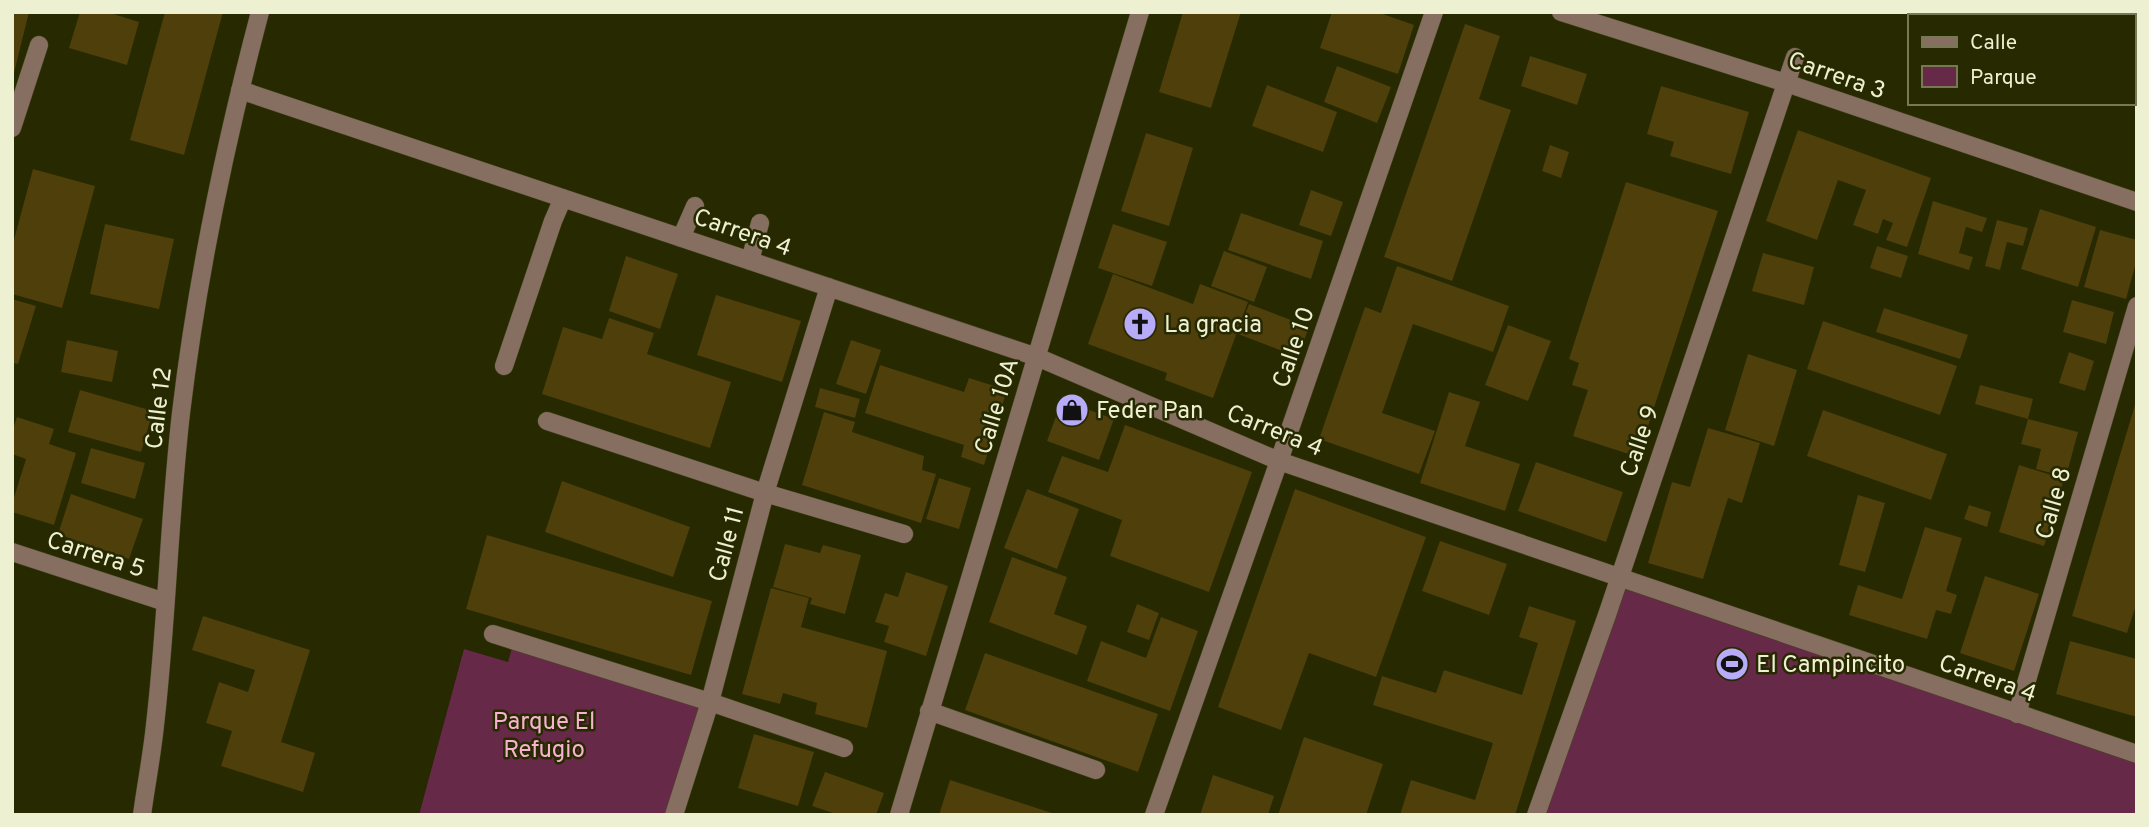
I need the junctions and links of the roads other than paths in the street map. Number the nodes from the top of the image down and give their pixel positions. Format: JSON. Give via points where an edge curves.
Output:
{"nodes":[{"id":1,"x":260,"y":12,"type":"edge"},
{"id":2,"x":1140,"y":12,"type":"edge"},
{"id":3,"x":1434,"y":12,"type":"edge"},
{"id":4,"x":1561,"y":12,"type":"edge"},
{"id":5,"x":39,"y":45,"type":"dead end"},
{"id":6,"x":1795,"y":57,"type":"dead end"},
{"id":7,"x":1786,"y":83,"type":"junction"},
{"id":8,"x":240,"y":90,"type":"junction"},
{"id":9,"x":12,"y":128,"type":"edge"},
{"id":10,"x":563,"y":198,"type":"junction"},
{"id":11,"x":2137,"y":202,"type":"edge"},
{"id":12,"x":695,"y":206,"type":"dead end"},
{"id":13,"x":760,"y":223,"type":"dead end"},
{"id":14,"x":681,"y":238,"type":"junction"},
{"id":15,"x":750,"y":261,"type":"junction"},
{"id":16,"x":829,"y":287,"type":"junction"},
{"id":17,"x":2137,"y":306,"type":"edge"},
{"id":18,"x":1037,"y":356,"type":"junction"},
{"id":19,"x":504,"y":366,"type":"dead end"},
{"id":20,"x":547,"y":421,"type":"dead end"},
{"id":21,"x":1279,"y":461,"type":"junction"},
{"id":22,"x":765,"y":493,"type":"junction"},
{"id":23,"x":904,"y":534,"type":"dead end"},
{"id":24,"x":12,"y":552,"type":"edge"},
{"id":25,"x":1619,"y":576,"type":"junction"},
{"id":26,"x":165,"y":602,"type":"junction"},
{"id":27,"x":493,"y":634,"type":"dead end"},
{"id":28,"x":710,"y":702,"type":"junction"},
{"id":29,"x":929,"y":711,"type":"junction"},
{"id":30,"x":2017,"y":714,"type":"junction"},
{"id":31,"x":844,"y":748,"type":"dead end"},
{"id":32,"x":2137,"y":754,"type":"edge"},
{"id":33,"x":1096,"y":770,"type":"dead end"},
{"id":34,"x":142,"y":815,"type":"edge"},
{"id":35,"x":674,"y":815,"type":"edge"},
{"id":36,"x":898,"y":815,"type":"edge"},
{"id":37,"x":1154,"y":815,"type":"edge"},
{"id":38,"x":1535,"y":815,"type":"edge"}],
"edges":[{"from":1,"to":8,"type":"street","name":"Calle 12"},
{"from":2,"to":18,"type":"street","name":"Calle 10A"},
{"from":3,"to":21,"type":"street","name":"Calle 10"},
{"from":4,"to":7,"type":"street","name":"Carrera 3"},
{"from":5,"to":9,"type":"street"},
{"from":6,"to":7,"type":"street","name":"Calle 9"},
{"from":7,"to":11,"type":"street","name":"Carrera 3"},
{"from":7,"to":25,"type":"street","name":"Calle 9"},
{"from":8,"to":10,"type":"street","name":"Carrera 4"},
{"from":8,"to":26,"type":"street","name":"Calle 12","via":[[194,315]]},
{"from":10,"to":14,"type":"street","name":"Carrera 4"},
{"from":10,"to":19,"type":"street"},
{"from":12,"to":14,"type":"street"},
{"from":13,"to":15,"type":"street"},
{"from":14,"to":15,"type":"street","name":"Carrera 4"},
{"from":15,"to":16,"type":"street","name":"Carrera 4"},
{"from":16,"to":18,"type":"street","name":"Carrera 4"},
{"from":16,"to":22,"type":"street","name":"Calle 11"},
{"from":17,"to":30,"type":"street","name":"Calle 8"},
{"from":18,"to":21,"type":"street","name":"Carrera 4"},
{"from":18,"to":29,"type":"street","name":"Calle 10A"},
{"from":20,"to":22,"type":"street"},
{"from":21,"to":25,"type":"street","name":"Carrera 4"},
{"from":21,"to":37,"type":"street","name":"Calle 10"},
{"from":22,"to":23,"type":"street"},
{"from":22,"to":28,"type":"street","name":"Calle 11"},
{"from":24,"to":26,"type":"street","name":"Carrera 5"},
{"from":25,"to":30,"type":"street","name":"Carrera 4"},
{"from":25,"to":38,"type":"street","name":"Calle 9"},
{"from":26,"to":34,"type":"street","name":"Calle 12"},
{"from":27,"to":28,"type":"street"},
{"from":28,"to":31,"type":"street"},
{"from":28,"to":35,"type":"street","name":"Calle 11"},
{"from":29,"to":33,"type":"street"},
{"from":29,"to":36,"type":"street","name":"Calle 10A"},
{"from":30,"to":32,"type":"street","name":"Carrera 4"}]}
